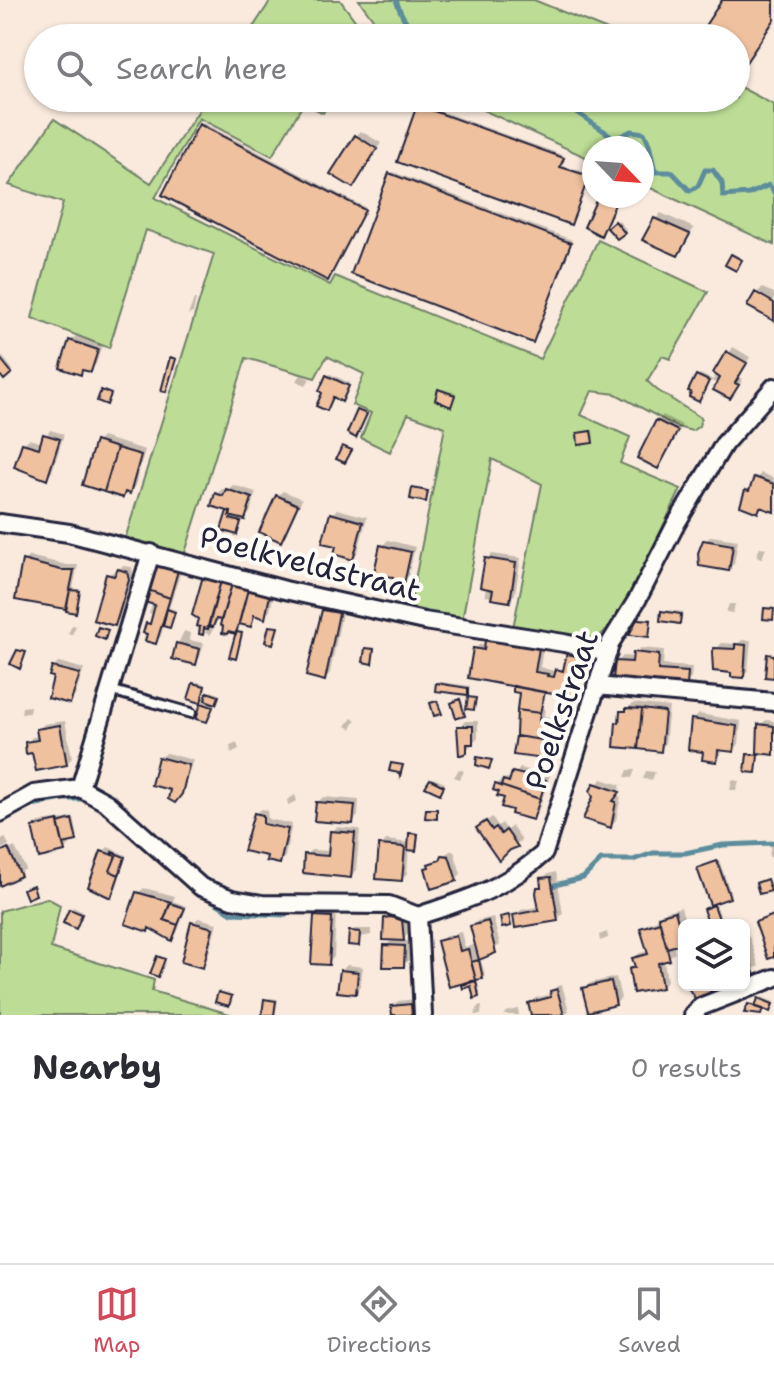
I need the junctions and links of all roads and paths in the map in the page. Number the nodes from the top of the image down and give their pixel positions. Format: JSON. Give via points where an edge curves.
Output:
{"nodes":[{"id":1,"x":774,"y":387,"type":"edge"},
{"id":2,"x":0,"y":523,"type":"edge"},
{"id":3,"x":151,"y":553,"type":"junction"},
{"id":4,"x":608,"y":653,"type":"junction"},
{"id":5,"x":596,"y":686,"type":"junction"},
{"id":6,"x":110,"y":690,"type":"junction"},
{"id":7,"x":774,"y":702,"type":"edge"},
{"id":8,"x":191,"y":713,"type":"dead end"},
{"id":9,"x":80,"y":788,"type":"junction"},
{"id":10,"x":0,"y":813,"type":"edge"},
{"id":11,"x":418,"y":916,"type":"junction"},
{"id":12,"x":774,"y":978,"type":"edge"},
{"id":13,"x":423,"y":1015,"type":"edge"},
{"id":14,"x":693,"y":1015,"type":"edge"}],
"edges":[{"from":1,"to":4,"type":"street","name":"Poelkstraat","via":[[724,444]]},
{"from":2,"to":3,"type":"street","name":"Poelkveldstraat"},
{"from":3,"to":4,"type":"street","name":"Poelkveldstraat","via":[[393,614]]},
{"from":3,"to":6,"type":"street"},
{"from":4,"to":5,"type":"street","name":"Poelkstraat"},
{"from":5,"to":7,"type":"street"},
{"from":5,"to":11,"type":"street","name":"Poelkstraat","via":[[544,853],[490,892]]},
{"from":6,"to":8,"type":"lane"},
{"from":6,"to":9,"type":"street"},
{"from":9,"to":10,"type":"street","via":[[34,794]]},
{"from":9,"to":11,"type":"street","via":[[107,803],[201,887],[232,899],[389,905]]},
{"from":11,"to":13,"type":"street"},
{"from":12,"to":14,"type":"street","via":[[700,1007]]}]}
